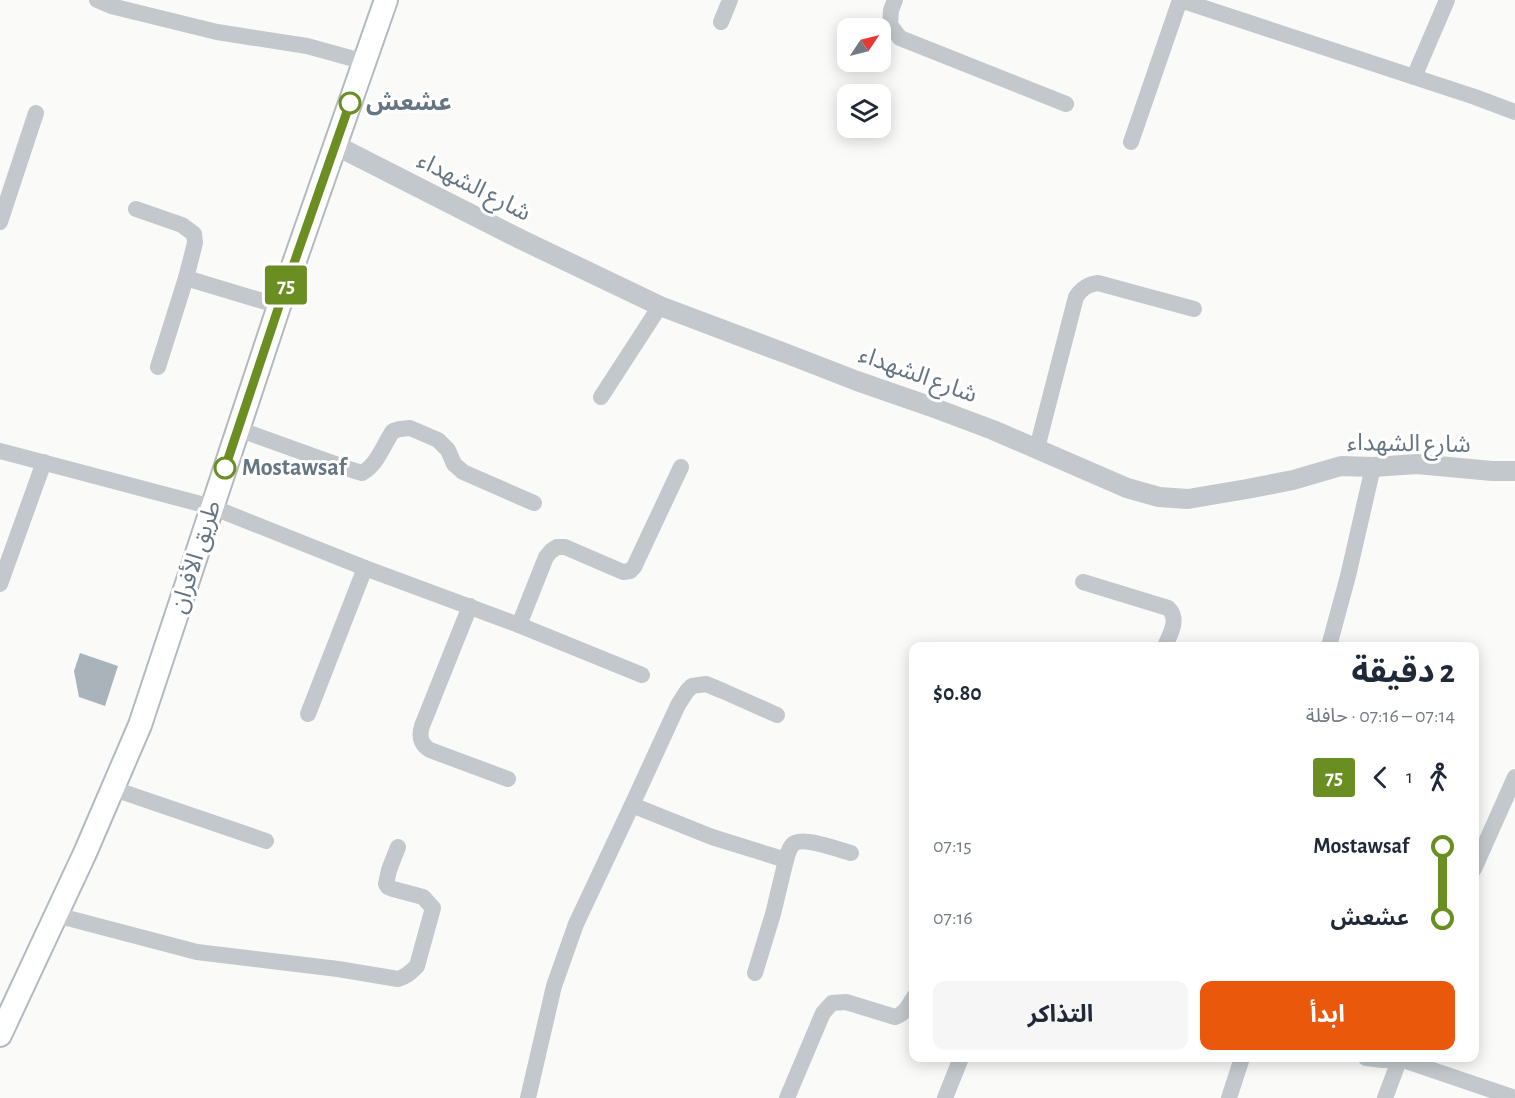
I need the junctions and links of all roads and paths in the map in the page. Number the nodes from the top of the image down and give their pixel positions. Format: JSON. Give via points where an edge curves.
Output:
{"nodes":[{"id":1,"x":97,"y":0,"type":"edge"},
{"id":2,"x":387,"y":0,"type":"edge"},
{"id":3,"x":730,"y":0,"type":"edge"},
{"id":4,"x":895,"y":0,"type":"edge"},
{"id":5,"x":1180,"y":0,"type":"edge"},
{"id":6,"x":1447,"y":0,"type":"edge"},
{"id":7,"x":721,"y":22,"type":"dead end"},
{"id":8,"x":365,"y":62,"type":"junction"},
{"id":9,"x":1414,"y":77,"type":"junction"},
{"id":10,"x":1066,"y":104,"type":"dead end"},
{"id":11,"x":36,"y":112,"type":"dead end"},
{"id":12,"x":1515,"y":112,"type":"edge"},
{"id":13,"x":1131,"y":142,"type":"dead end"},
{"id":14,"x":335,"y":145,"type":"junction"},
{"id":15,"x":136,"y":209,"type":"dead end"},
{"id":16,"x":0,"y":222,"type":"edge"},
{"id":17,"x":186,"y":278,"type":"junction"},
{"id":18,"x":279,"y":306,"type":"junction"},
{"id":19,"x":660,"y":306,"type":"junction"},
{"id":20,"x":1194,"y":309,"type":"dead end"},
{"id":21,"x":158,"y":367,"type":"dead end"},
{"id":22,"x":601,"y":397,"type":"dead end"},
{"id":23,"x":238,"y":429,"type":"junction"},
{"id":24,"x":1037,"y":448,"type":"junction"},
{"id":25,"x":0,"y":451,"type":"edge"},
{"id":26,"x":44,"y":462,"type":"junction"},
{"id":27,"x":681,"y":467,"type":"dead end"},
{"id":28,"x":1373,"y":467,"type":"junction"},
{"id":29,"x":1515,"y":471,"type":"edge"},
{"id":30,"x":534,"y":502,"type":"dead end"},
{"id":31,"x":212,"y":507,"type":"junction"},
{"id":32,"x":365,"y":568,"type":"junction"},
{"id":33,"x":1083,"y":582,"type":"dead end"},
{"id":34,"x":0,"y":584,"type":"edge"},
{"id":35,"x":470,"y":606,"type":"junction"},
{"id":36,"x":519,"y":625,"type":"junction"},
{"id":37,"x":1167,"y":642,"type":"edge"},
{"id":38,"x":1330,"y":642,"type":"edge"},
{"id":39,"x":642,"y":675,"type":"dead end"},
{"id":40,"x":308,"y":714,"type":"dead end"},
{"id":41,"x":777,"y":715,"type":"dead end"},
{"id":42,"x":1515,"y":777,"type":"edge"},
{"id":43,"x":508,"y":779,"type":"dead end"},
{"id":44,"x":114,"y":789,"type":"junction"},
{"id":45,"x":632,"y":805,"type":"junction"},
{"id":46,"x":266,"y":841,"type":"dead end"},
{"id":47,"x":398,"y":847,"type":"dead end"},
{"id":48,"x":851,"y":853,"type":"dead end"},
{"id":49,"x":1479,"y":858,"type":"edge"},
{"id":50,"x":786,"y":860,"type":"junction"},
{"id":51,"x":56,"y":915,"type":"junction"},
{"id":52,"x":755,"y":973,"type":"dead end"},
{"id":53,"x":909,"y":1005,"type":"edge"},
{"id":54,"x":0,"y":1035,"type":"edge"},
{"id":55,"x":959,"y":1062,"type":"edge"},
{"id":56,"x":1241,"y":1062,"type":"edge"},
{"id":57,"x":1398,"y":1062,"type":"edge"},
{"id":58,"x":1412,"y":1062,"type":"edge"},
{"id":59,"x":528,"y":1098,"type":"edge"},
{"id":60,"x":787,"y":1098,"type":"edge"},
{"id":61,"x":945,"y":1098,"type":"edge"},
{"id":62,"x":1229,"y":1098,"type":"edge"},
{"id":63,"x":1385,"y":1098,"type":"edge"},
{"id":64,"x":1515,"y":1098,"type":"edge"}],
"edges":[{"from":1,"to":8,"type":"street","via":[[218,32],[307,46]]},
{"from":2,"to":8,"type":"main road","name":"طريق الأفران"},
{"from":3,"to":7,"type":"street"},
{"from":4,"to":10,"type":"street","via":[[890,25],[900,38]]},
{"from":5,"to":9,"type":"street"},
{"from":5,"to":13,"type":"street"},
{"from":6,"to":9,"type":"street"},
{"from":8,"to":14,"type":"main road","name":"طريق الأفران"},
{"from":9,"to":12,"type":"street"},
{"from":11,"to":16,"type":"street"},
{"from":14,"to":18,"type":"main road","name":"طريق الأفران"},
{"from":14,"to":19,"type":"street","name":"شارع الشهداء"},
{"from":15,"to":17,"type":"street","via":[[182,225],[194,234]]},
{"from":17,"to":18,"type":"street"},
{"from":17,"to":21,"type":"street"},
{"from":18,"to":23,"type":"main road","name":"طريق الأفران"},
{"from":19,"to":22,"type":"street"},
{"from":19,"to":24,"type":"street","name":"شارع الشهداء"},
{"from":20,"to":24,"type":"street","via":[[1098,283],[1084,288],[1077,297]]},
{"from":23,"to":30,"type":"street","via":[[362,473],[377,460],[393,431],[410,428],[443,444],[463,472]]},
{"from":23,"to":31,"type":"main road","name":"طريق الأفران"},
{"from":24,"to":28,"type":"street","name":"شارع الشهداء","via":[[1127,488],[1169,498],[1188,499],[1247,489],[1341,466]]},
{"from":25,"to":26,"type":"street"},
{"from":26,"to":31,"type":"street"},
{"from":26,"to":34,"type":"street"},
{"from":27,"to":36,"type":"street","via":[[630,571],[623,572],[557,547],[546,557]]},
{"from":28,"to":29,"type":"street","name":"شارع الشهداء","via":[[1417,464]]},
{"from":28,"to":38,"type":"street"},
{"from":31,"to":32,"type":"street"},
{"from":31,"to":44,"type":"main road","name":"طريق الأفران","via":[[140,725]]},
{"from":32,"to":35,"type":"street"},
{"from":32,"to":40,"type":"street"},
{"from":33,"to":37,"type":"street","via":[[1168,608],[1174,623]]},
{"from":35,"to":36,"type":"street"},
{"from":35,"to":43,"type":"street","via":[[422,726],[421,741],[430,750]]},
{"from":36,"to":39,"type":"street"},
{"from":41,"to":45,"type":"street","via":[[706,684],[692,686],[678,705]]},
{"from":42,"to":49,"type":"street"},
{"from":44,"to":46,"type":"street"},
{"from":44,"to":51,"type":"main road","name":"طريق الأفران"},
{"from":45,"to":50,"type":"street","via":[[712,837]]},
{"from":45,"to":59,"type":"street","via":[[576,924],[554,987]]},
{"from":47,"to":51,"type":"street","via":[[386,884],[423,897],[433,908],[417,966],[404,978],[197,952]]},
{"from":48,"to":50,"type":"street","via":[[802,841],[793,843]]},
{"from":50,"to":52,"type":"street"},
{"from":51,"to":54,"type":"main road","name":"طريق الأفران"},
{"from":53,"to":60,"type":"street","via":[[895,1017],[846,1002],[832,1003],[823,1013]]},
{"from":55,"to":61,"type":"street"},
{"from":56,"to":62,"type":"street"},
{"from":57,"to":63,"type":"street"},
{"from":58,"to":64,"type":"street"}]}
